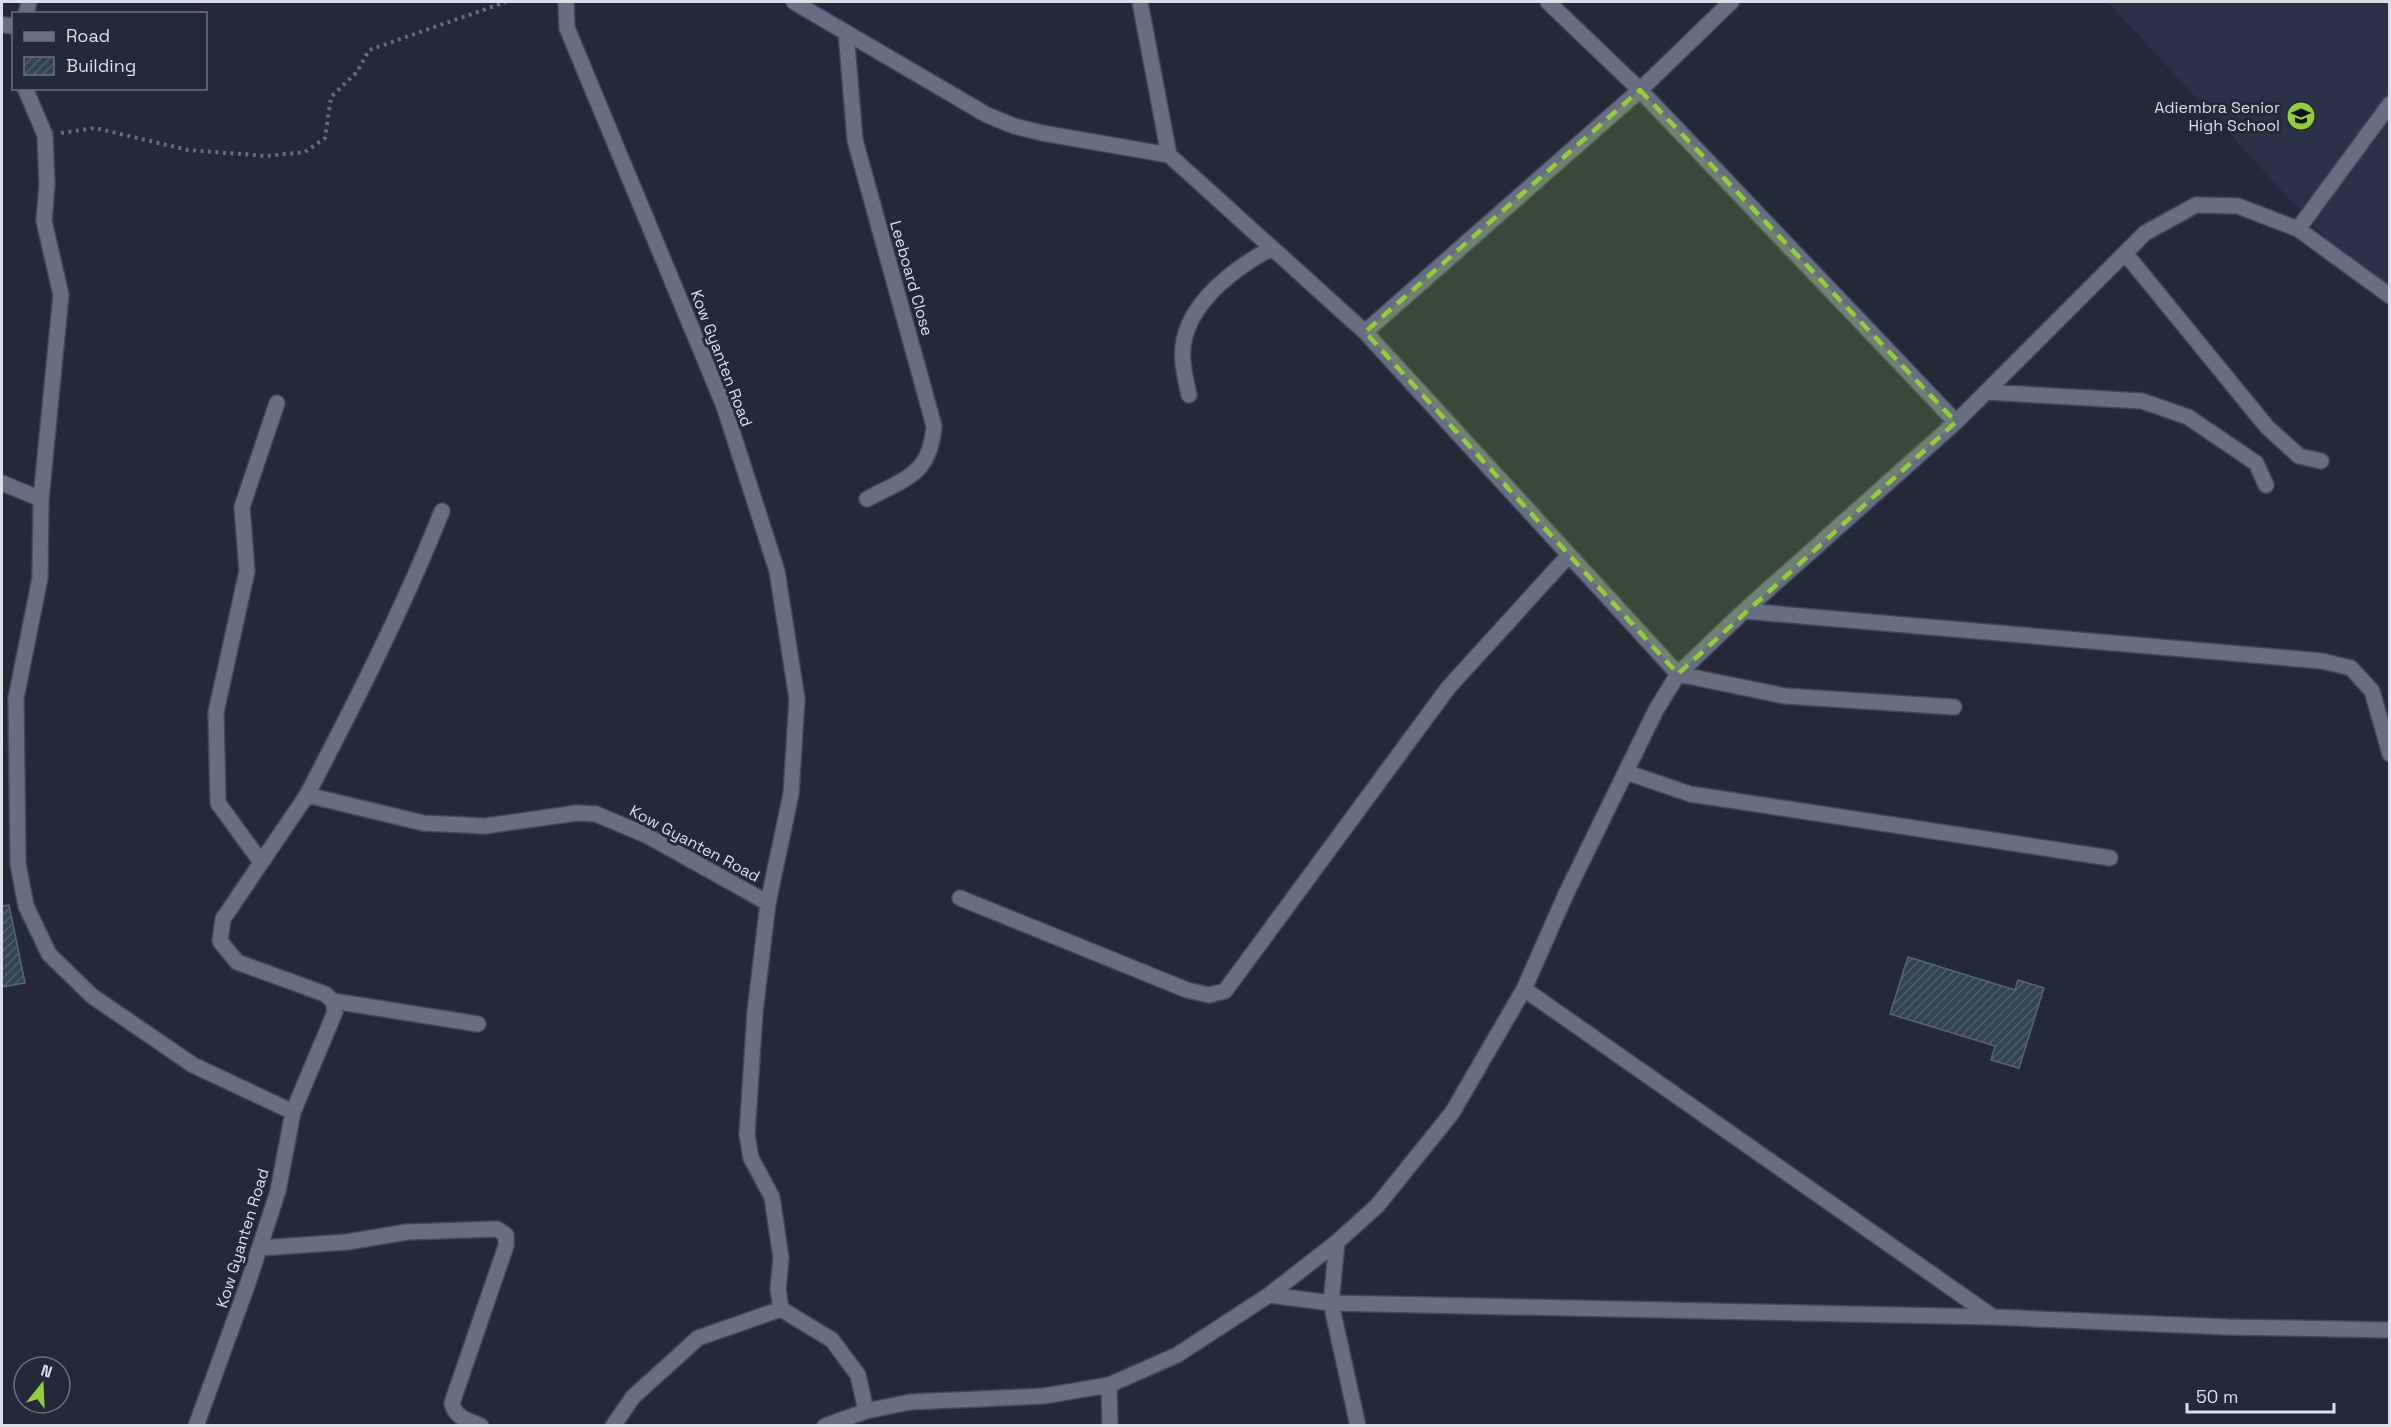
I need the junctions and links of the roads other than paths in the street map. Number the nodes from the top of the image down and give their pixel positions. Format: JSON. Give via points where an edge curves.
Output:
{"nodes":[{"id":1,"x":566,"y":2,"type":"edge"},
{"id":2,"x":794,"y":2,"type":"edge"},
{"id":3,"x":1140,"y":2,"type":"edge"},
{"id":4,"x":1548,"y":2,"type":"edge"},
{"id":5,"x":1731,"y":2,"type":"edge"},
{"id":6,"x":846,"y":32,"type":"junction"},
{"id":7,"x":26,"y":90,"type":"edge"},
{"id":8,"x":1640,"y":90,"type":"junction"},
{"id":9,"x":2390,"y":104,"type":"edge"},
{"id":10,"x":1169,"y":155,"type":"junction"},
{"id":11,"x":2298,"y":229,"type":"junction"},
{"id":12,"x":1272,"y":248,"type":"junction"},
{"id":13,"x":2125,"y":253,"type":"junction"},
{"id":14,"x":2390,"y":297,"type":"edge"},
{"id":15,"x":1365,"y":332,"type":"junction"},
{"id":16,"x":1986,"y":392,"type":"junction"},
{"id":17,"x":1189,"y":395,"type":"dead end"},
{"id":18,"x":277,"y":403,"type":"dead end"},
{"id":19,"x":1956,"y":422,"type":"junction"},
{"id":20,"x":2321,"y":461,"type":"dead end"},
{"id":21,"x":2,"y":483,"type":"edge"},
{"id":22,"x":2266,"y":485,"type":"dead end"},
{"id":23,"x":41,"y":499,"type":"junction"},
{"id":24,"x":867,"y":499,"type":"dead end"},
{"id":25,"x":442,"y":511,"type":"dead end"},
{"id":26,"x":1569,"y":555,"type":"junction"},
{"id":27,"x":1744,"y":611,"type":"junction"},
{"id":28,"x":1678,"y":674,"type":"junction"},
{"id":29,"x":1954,"y":707,"type":"dead end"},
{"id":30,"x":2390,"y":754,"type":"edge"},
{"id":31,"x":1626,"y":772,"type":"junction"},
{"id":32,"x":307,"y":795,"type":"junction"},
{"id":33,"x":2110,"y":858,"type":"dead end"},
{"id":34,"x":261,"y":862,"type":"junction"},
{"id":35,"x":960,"y":898,"type":"dead end"},
{"id":36,"x":768,"y":903,"type":"junction"},
{"id":37,"x":1524,"y":989,"type":"junction"},
{"id":38,"x":333,"y":1001,"type":"junction"},
{"id":39,"x":478,"y":1024,"type":"dead end"},
{"id":40,"x":293,"y":1112,"type":"junction"},
{"id":41,"x":1337,"y":1242,"type":"junction"},
{"id":42,"x":260,"y":1248,"type":"junction"},
{"id":43,"x":1269,"y":1295,"type":"junction"},
{"id":44,"x":1331,"y":1303,"type":"junction"},
{"id":45,"x":781,"y":1309,"type":"junction"},
{"id":46,"x":1993,"y":1317,"type":"junction"},
{"id":47,"x":2390,"y":1330,"type":"edge"},
{"id":48,"x":1109,"y":1385,"type":"junction"},
{"id":49,"x":866,"y":1411,"type":"junction"},
{"id":50,"x":196,"y":1425,"type":"edge"},
{"id":51,"x":481,"y":1425,"type":"edge"},
{"id":52,"x":613,"y":1425,"type":"edge"},
{"id":53,"x":825,"y":1425,"type":"edge"},
{"id":54,"x":1110,"y":1425,"type":"edge"},
{"id":55,"x":1357,"y":1425,"type":"edge"}],
"edges":[{"from":1,"to":36,"type":"street","name":"Kow Gyanten Road","via":[[567,28],[724,406],[777,571],[797,699],[791,794]]},
{"from":2,"to":6,"type":"street"},
{"from":3,"to":10,"type":"street"},
{"from":4,"to":8,"type":"street"},
{"from":5,"to":8,"type":"street"},
{"from":6,"to":10,"type":"street","via":[[1014,126]]},
{"from":6,"to":24,"type":"street","name":"Leeboard Close","via":[[855,140],[934,426],[932,448],[919,470]]},
{"from":7,"to":23,"type":"street","via":[[45,135],[44,221],[61,295]]},
{"from":8,"to":15,"type":"street"},
{"from":8,"to":19,"type":"street"},
{"from":9,"to":11,"type":"street"},
{"from":10,"to":12,"type":"street"},
{"from":11,"to":13,"type":"street","via":[[2238,206],[2196,205],[2145,233]]},
{"from":11,"to":14,"type":"street"},
{"from":12,"to":15,"type":"street"},
{"from":12,"to":17,"type":"street","via":[[1244,262],[1198,308],[1186,332],[1182,361]]},
{"from":13,"to":16,"type":"street"},
{"from":13,"to":20,"type":"street","via":[[2266,427],[2299,456]]},
{"from":15,"to":26,"type":"street"},
{"from":16,"to":19,"type":"street"},
{"from":16,"to":22,"type":"street","via":[[2142,401],[2188,417],[2256,463]]},
{"from":18,"to":34,"type":"street","via":[[242,507],[247,571],[216,712],[218,802]]},
{"from":19,"to":27,"type":"street"},
{"from":21,"to":23,"type":"street"},
{"from":23,"to":40,"type":"street","via":[[40,578],[16,698],[18,864],[26,906],[49,954],[92,996],[193,1065]]},
{"from":25,"to":32,"type":"street","via":[[368,679]]},
{"from":26,"to":28,"type":"street"},
{"from":26,"to":35,"type":"street","via":[[1448,688],[1225,991],[1209,995],[1186,990]]},
{"from":27,"to":28,"type":"street"},
{"from":27,"to":30,"type":"street","via":[[2322,661],[2351,668],[2372,691]]},
{"from":28,"to":29,"type":"street","via":[[1785,696]]},
{"from":28,"to":31,"type":"street"},
{"from":31,"to":33,"type":"street","via":[[1690,794]]},
{"from":31,"to":37,"type":"street"},
{"from":32,"to":34,"type":"street"},
{"from":32,"to":36,"type":"street","name":"Kow Gyanten Road","via":[[423,823],[485,826],[577,813],[596,814],[646,835]]},
{"from":34,"to":38,"type":"street","via":[[223,919],[220,941],[237,962],[325,994]]},
{"from":36,"to":45,"type":"street","via":[[755,1012],[747,1135],[751,1158],[772,1197],[781,1258]]},
{"from":37,"to":41,"type":"street","via":[[1452,1113],[1377,1206]]},
{"from":37,"to":46,"type":"street"},
{"from":38,"to":39,"type":"street"},
{"from":38,"to":40,"type":"street","name":"Kow Gyanten Road","via":[[335,1012]]},
{"from":40,"to":42,"type":"street","name":"Kow Gyanten Road","via":[[279,1191]]},
{"from":41,"to":43,"type":"street"},
{"from":41,"to":44,"type":"street"},
{"from":42,"to":50,"type":"street","name":"Kow Gyanten Road"},
{"from":42,"to":51,"type":"street","via":[[347,1242],[407,1232],[497,1229],[506,1235],[506,1246],[452,1403],[461,1417]]},
{"from":43,"to":44,"type":"street"},
{"from":43,"to":48,"type":"street","via":[[1177,1355]]},
{"from":44,"to":46,"type":"street"},
{"from":44,"to":55,"type":"street"},
{"from":45,"to":49,"type":"street","via":[[832,1340],[858,1375]]},
{"from":45,"to":52,"type":"street","via":[[698,1338],[633,1397]]},
{"from":46,"to":47,"type":"street"},
{"from":48,"to":49,"type":"street","via":[[1044,1396],[910,1402]]},
{"from":48,"to":54,"type":"street"},
{"from":49,"to":53,"type":"street"}]}
